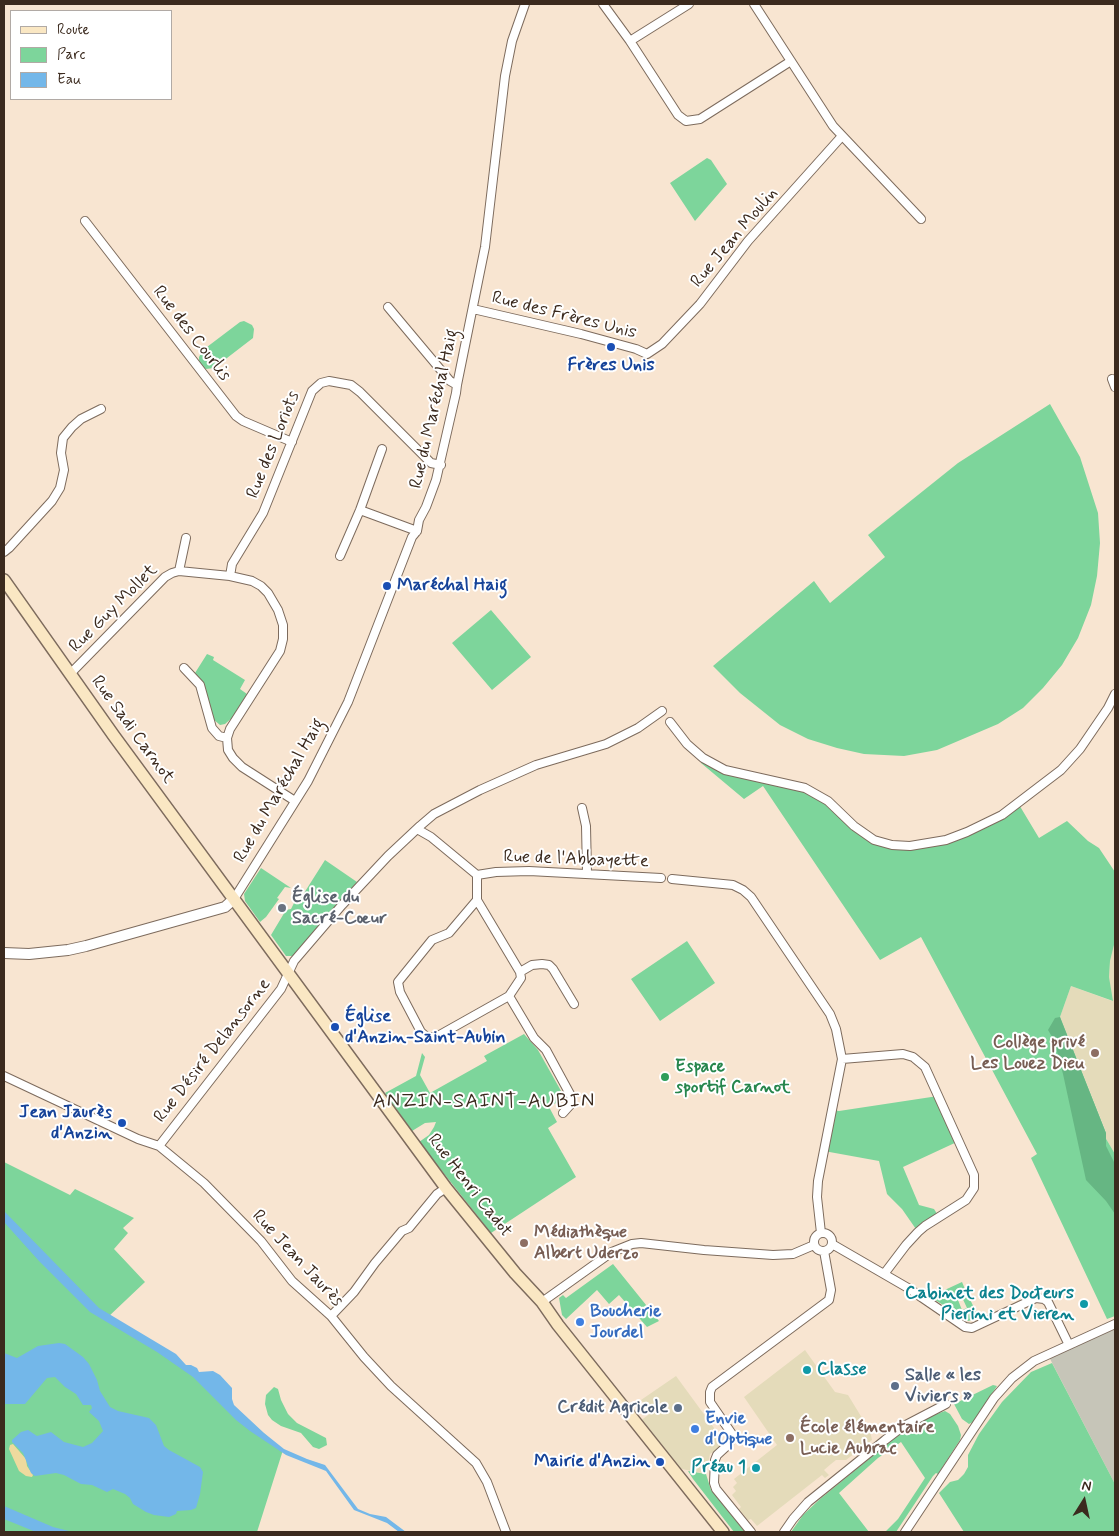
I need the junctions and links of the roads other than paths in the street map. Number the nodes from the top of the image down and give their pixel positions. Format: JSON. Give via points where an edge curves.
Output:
{"nodes":[{"id":1,"x":525,"y":4,"type":"edge"},
{"id":2,"x":603,"y":4,"type":"edge"},
{"id":3,"x":689,"y":4,"type":"edge"},
{"id":4,"x":754,"y":4,"type":"edge"},
{"id":5,"x":630,"y":41,"type":"junction"},
{"id":6,"x":791,"y":61,"type":"junction"},
{"id":7,"x":842,"y":136,"type":"junction"},
{"id":8,"x":920,"y":219,"type":"dead end"},
{"id":9,"x":86,"y":221,"type":"dead end"},
{"id":10,"x":388,"y":307,"type":"dead end"},
{"id":11,"x":473,"y":309,"type":"junction"},
{"id":12,"x":646,"y":354,"type":"joint"},
{"id":13,"x":457,"y":385,"type":"junction"},
{"id":14,"x":101,"y":409,"type":"dead end"},
{"id":15,"x":292,"y":442,"type":"junction"},
{"id":16,"x":382,"y":449,"type":"dead end"},
{"id":17,"x":441,"y":465,"type":"junction"},
{"id":18,"x":360,"y":510,"type":"junction"},
{"id":19,"x":417,"y":531,"type":"junction"},
{"id":20,"x":186,"y":538,"type":"dead end"},
{"id":21,"x":4,"y":552,"type":"edge"},
{"id":22,"x":340,"y":556,"type":"dead end"},
{"id":23,"x":180,"y":571,"type":"junction"},
{"id":24,"x":230,"y":576,"type":"junction"},
{"id":25,"x":4,"y":580,"type":"edge"},
{"id":26,"x":184,"y":668,"type":"dead end"},
{"id":27,"x":70,"y":674,"type":"junction"},
{"id":28,"x":1115,"y":694,"type":"edge"},
{"id":29,"x":662,"y":711,"type":"dead end"},
{"id":30,"x":670,"y":722,"type":"dead end"},
{"id":31,"x":227,"y":738,"type":"junction"},
{"id":32,"x":295,"y":800,"type":"junction"},
{"id":33,"x":582,"y":808,"type":"dead end"},
{"id":34,"x":417,"y":829,"type":"junction"},
{"id":35,"x":587,"y":873,"type":"junction"},
{"id":36,"x":477,"y":875,"type":"junction"},
{"id":37,"x":660,"y":878,"type":"dead end"},
{"id":38,"x":672,"y":879,"type":"dead end"},
{"id":39,"x":234,"y":899,"type":"junction"},
{"id":40,"x":476,"y":900,"type":"junction"},
{"id":41,"x":4,"y":953,"type":"edge"},
{"id":42,"x":520,"y":972,"type":"junction"},
{"id":43,"x":289,"y":973,"type":"junction"},
{"id":44,"x":509,"y":996,"type":"junction"},
{"id":45,"x":574,"y":1004,"type":"dead end"},
{"id":46,"x":842,"y":1059,"type":"junction"},
{"id":47,"x":4,"y":1076,"type":"edge"},
{"id":48,"x":563,"y":1113,"type":"dead end"},
{"id":49,"x":159,"y":1146,"type":"junction"},
{"id":50,"x":446,"y":1188,"type":"junction"},
{"id":51,"x":821,"y":1233,"type":"junction"},
{"id":52,"x":832,"y":1244,"type":"junction"},
{"id":53,"x":814,"y":1245,"type":"junction"},
{"id":54,"x":824,"y":1251,"type":"junction"},
{"id":55,"x":884,"y":1274,"type":"junction"},
{"id":56,"x":542,"y":1302,"type":"junction"},
{"id":57,"x":332,"y":1316,"type":"junction"},
{"id":58,"x":1115,"y":1324,"type":"edge"},
{"id":59,"x":1069,"y":1345,"type":"junction"},
{"id":60,"x":946,"y":1404,"type":"dead end"},
{"id":61,"x":506,"y":1532,"type":"edge"},
{"id":62,"x":723,"y":1532,"type":"edge"},
{"id":63,"x":751,"y":1532,"type":"edge"},
{"id":64,"x":784,"y":1532,"type":"edge"},
{"id":65,"x":905,"y":1532,"type":"edge"}],
"edges":[{"from":1,"to":11,"type":"street","name":"Rue du Maréchal Haig","via":[[512,41],[505,76],[486,247]]},
{"from":2,"to":5,"type":"street"},
{"from":3,"to":5,"type":"street"},
{"from":4,"to":6,"type":"street"},
{"from":5,"to":6,"type":"street","via":[[678,115],[686,121],[700,120]]},
{"from":6,"to":7,"type":"street"},
{"from":7,"to":8,"type":"street"},
{"from":7,"to":12,"type":"street","name":"Rue Jean Moulin","via":[[748,241],[700,304],[662,344]]},
{"from":9,"to":15,"type":"street","name":"Rue des Courlis","via":[[236,416]]},
{"from":10,"to":13,"type":"street","via":[[450,381]]},
{"from":11,"to":12,"type":"street","name":"Rue des Frères Unis","via":[[581,334]]},
{"from":11,"to":13,"type":"street","name":"Rue du Maréchal Haig"},
{"from":13,"to":17,"type":"street","name":"Rue du Maréchal Haig"},
{"from":14,"to":21,"type":"street","via":[[72,426],[63,438],[64,470],[60,488],[52,501]]},
{"from":15,"to":17,"type":"street","name":"Rue des Loriots","via":[[312,391],[320,383],[336,381],[351,385],[360,392],[431,463]]},
{"from":15,"to":24,"type":"street","name":"Rue des Loriots","via":[[263,514],[232,564]]},
{"from":16,"to":18,"type":"street"},
{"from":17,"to":19,"type":"street","name":"Rue du Maréchal Haig"},
{"from":18,"to":19,"type":"street"},
{"from":18,"to":22,"type":"street"},
{"from":19,"to":32,"type":"street","name":"Rue du Maréchal Haig","via":[[348,702]]},
{"from":20,"to":23,"type":"street","name":"Rue Guy Mollet"},
{"from":23,"to":24,"type":"street"},
{"from":23,"to":27,"type":"street","name":"Rue Guy Mollet","via":[[165,577]]},
{"from":24,"to":31,"type":"street","via":[[252,581],[268,593],[283,625],[283,639],[280,651]]},
{"from":25,"to":27,"type":"main road","name":"Rue Sadi Carnot"},
{"from":26,"to":31,"type":"street","via":[[200,685],[212,728],[219,736]]},
{"from":27,"to":39,"type":"main road","name":"Rue Sadi Carnot"},
{"from":28,"to":30,"type":"street","via":[[1086,740],[1061,770],[1002,815],[946,840],[910,846],[892,846],[874,840],[828,801],[805,788],[725,770],[703,758]]},
{"from":29,"to":34,"type":"street","name":"Rue Désiré Delansorne","via":[[606,744],[536,765],[480,790],[434,814]]},
{"from":31,"to":32,"type":"street","via":[[228,750],[242,767]]},
{"from":32,"to":39,"type":"street","name":"Rue du Maréchal Haig"},
{"from":33,"to":35,"type":"street","via":[[586,826]]},
{"from":34,"to":36,"type":"street"},
{"from":34,"to":43,"type":"street","name":"Rue Désiré Delansorne","via":[[342,906],[294,961]]},
{"from":35,"to":36,"type":"street","name":"Rue de l'Abbayette","via":[[529,871]]},
{"from":35,"to":37,"type":"street","name":"Rue de l'Abbayette"},
{"from":36,"to":40,"type":"street"},
{"from":38,"to":46,"type":"street","name":"Rue de l'Abbayette","via":[[733,885],[751,897],[830,1014]]},
{"from":39,"to":41,"type":"street","via":[[224,907],[86,946],[29,954]]},
{"from":39,"to":43,"type":"main road","name":"Rue Henri Cadot"},
{"from":40,"to":42,"type":"street"},
{"from":40,"to":44,"type":"street","via":[[449,933],[432,940],[398,982],[400,992],[427,1037],[436,1037]]},
{"from":42,"to":44,"type":"street","via":[[521,978]]},
{"from":42,"to":45,"type":"street","via":[[532,965],[549,965]]},
{"from":43,"to":49,"type":"street","name":"Rue Désiré Delansorne","via":[[281,989]]},
{"from":43,"to":50,"type":"main road","name":"Rue Henri Cadot"},
{"from":44,"to":48,"type":"street","via":[[534,1038],[546,1050],[571,1096],[572,1103]]},
{"from":46,"to":51,"type":"street","name":"Rue de l'Abbayette","via":[[818,1181]]},
{"from":46,"to":55,"type":"street","via":[[903,1054],[913,1056],[925,1066],[974,1175],[974,1188],[966,1200],[918,1232]]},
{"from":47,"to":49,"type":"street","name":"Rue Jean Jaurès"},
{"from":49,"to":57,"type":"street","name":"Rue Jean Jaurès","via":[[204,1183],[261,1241],[292,1280]]},
{"from":50,"to":56,"type":"main road","name":"Rue Henri Cadot","via":[[514,1273]]},
{"from":50,"to":57,"type":"street","via":[[436,1194],[409,1228],[402,1231]]},
{"from":51,"to":52,"type":"street","via":[[829,1236]]},
{"from":51,"to":53,"type":"street","via":[[815,1237]]},
{"from":52,"to":54,"type":"street"},
{"from":52,"to":55,"type":"street"},
{"from":53,"to":54,"type":"street","via":[[819,1251]]},
{"from":53,"to":56,"type":"street","via":[[794,1254],[773,1255],[632,1244],[612,1252]]},
{"from":54,"to":63,"type":"street","via":[[831,1290],[829,1300],[712,1387],[710,1392],[710,1402],[732,1434],[729,1444],[715,1460],[714,1483]]},
{"from":55,"to":59,"type":"street","via":[[965,1327],[972,1328],[1036,1298],[1044,1299]]},
{"from":56,"to":62,"type":"main road","name":"Rue Henri Cadot"},
{"from":57,"to":61,"type":"street","name":"Rue Jean Jaurès","via":[[391,1386],[476,1463],[487,1482]]},
{"from":58,"to":59,"type":"street"},
{"from":59,"to":65,"type":"street","via":[[1034,1361],[994,1398]]},
{"from":60,"to":64,"type":"street","via":[[902,1427],[885,1440],[808,1502]]}]}
